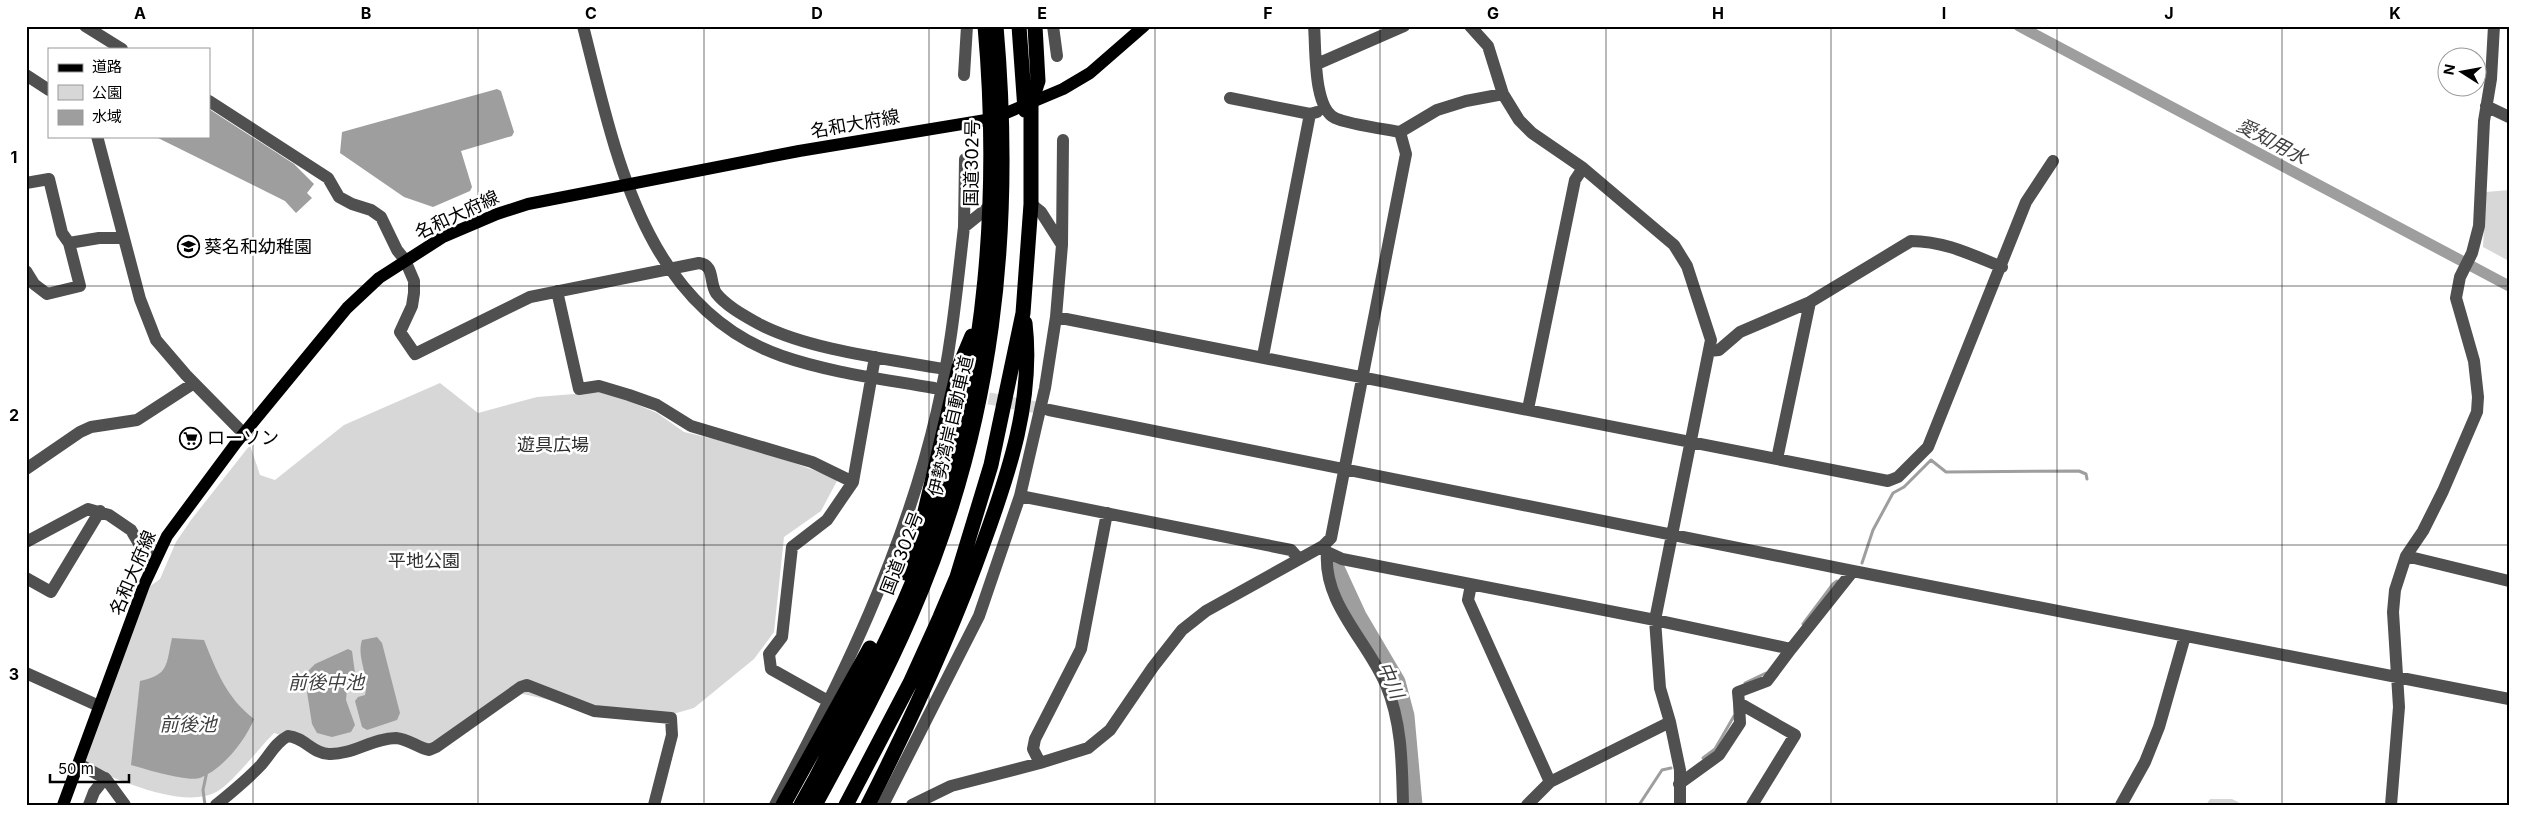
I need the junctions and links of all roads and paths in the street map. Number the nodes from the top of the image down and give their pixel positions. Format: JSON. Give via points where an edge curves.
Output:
{"nodes":[{"id":1,"x":85,"y":26,"type":"edge"},
{"id":2,"x":583,"y":26,"type":"edge"},
{"id":3,"x":966,"y":26,"type":"edge"},
{"id":4,"x":985,"y":26,"type":"edge"},
{"id":5,"x":996,"y":26,"type":"edge"},
{"id":6,"x":1019,"y":26,"type":"edge"},
{"id":7,"x":1035,"y":26,"type":"edge"},
{"id":8,"x":1053,"y":26,"type":"edge"},
{"id":9,"x":1144,"y":26,"type":"edge"},
{"id":10,"x":1314,"y":26,"type":"edge"},
{"id":11,"x":1404,"y":26,"type":"edge"},
{"id":12,"x":1470,"y":26,"type":"edge"},
{"id":13,"x":2494,"y":26,"type":"edge"},
{"id":14,"x":120,"y":48,"type":"edge"},
{"id":15,"x":1057,"y":56,"type":"dead end"},
{"id":16,"x":1317,"y":64,"type":"junction"},
{"id":17,"x":26,"y":75,"type":"edge"},
{"id":18,"x":964,"y":75,"type":"dead end"},
{"id":19,"x":48,"y":89,"type":"edge"},
{"id":20,"x":1503,"y":94,"type":"junction"},
{"id":21,"x":1230,"y":98,"type":"dead end"},
{"id":22,"x":210,"y":102,"type":"edge"},
{"id":23,"x":1031,"y":102,"type":"junction"},
{"id":24,"x":2486,"y":106,"type":"junction"},
{"id":25,"x":1324,"y":109,"type":"junction"},
{"id":26,"x":1310,"y":114,"type":"junction"},
{"id":27,"x":2509,"y":117,"type":"edge"},
{"id":28,"x":992,"y":119,"type":"junction"},
{"id":29,"x":1400,"y":132,"type":"junction"},
{"id":30,"x":99,"y":138,"type":"edge"},
{"id":31,"x":1063,"y":140,"type":"dead end"},
{"id":32,"x":965,"y":159,"type":"dead end"},
{"id":33,"x":2053,"y":161,"type":"dead end"},
{"id":34,"x":1583,"y":168,"type":"junction"},
{"id":35,"x":26,"y":183,"type":"edge"},
{"id":36,"x":627,"y":186,"type":"junction"},
{"id":37,"x":1030,"y":204,"type":"junction"},
{"id":38,"x":990,"y":206,"type":"junction"},
{"id":39,"x":964,"y":227,"type":"junction"},
{"id":40,"x":124,"y":238,"type":"junction"},
{"id":41,"x":69,"y":243,"type":"junction"},
{"id":42,"x":1062,"y":245,"type":"junction"},
{"id":43,"x":405,"y":260,"type":"junction"},
{"id":44,"x":2002,"y":267,"type":"junction"},
{"id":45,"x":669,"y":268,"type":"junction"},
{"id":46,"x":26,"y":271,"type":"edge"},
{"id":47,"x":557,"y":290,"type":"junction"},
{"id":48,"x":1810,"y":302,"type":"junction"},
{"id":49,"x":983,"y":307,"type":"junction"},
{"id":50,"x":1023,"y":314,"type":"junction"},
{"id":51,"x":1056,"y":317,"type":"junction"},
{"id":52,"x":1709,"y":351,"type":"junction"},
{"id":53,"x":1263,"y":356,"type":"junction"},
{"id":54,"x":875,"y":357,"type":"junction"},
{"id":55,"x":944,"y":370,"type":"junction"},
{"id":56,"x":1364,"y":376,"type":"junction"},
{"id":57,"x":194,"y":383,"type":"junction"},
{"id":58,"x":934,"y":388,"type":"dead end"},
{"id":59,"x":1528,"y":409,"type":"junction"},
{"id":60,"x":1048,"y":410,"type":"tunnel mouth"},
{"id":61,"x":245,"y":435,"type":"junction"},
{"id":62,"x":1690,"y":442,"type":"junction"},
{"id":63,"x":1777,"y":459,"type":"junction"},
{"id":64,"x":26,"y":469,"type":"edge"},
{"id":65,"x":1344,"y":470,"type":"junction"},
{"id":66,"x":853,"y":482,"type":"junction"},
{"id":67,"x":1020,"y":496,"type":"junction"},
{"id":68,"x":100,"y":511,"type":"junction"},
{"id":69,"x":1107,"y":513,"type":"junction"},
{"id":70,"x":1673,"y":534,"type":"junction"},
{"id":71,"x":26,"y":542,"type":"edge"},
{"id":72,"x":1325,"y":549,"type":"junction"},
{"id":73,"x":2406,"y":556,"type":"junction"},
{"id":74,"x":1299,"y":559,"type":"junction"},
{"id":75,"x":155,"y":561,"type":"junction"},
{"id":76,"x":1853,"y":571,"type":"junction"},
{"id":77,"x":26,"y":578,"type":"edge"},
{"id":78,"x":2509,"y":582,"type":"edge"},
{"id":79,"x":1471,"y":585,"type":"junction"},
{"id":80,"x":1655,"y":620,"type":"junction"},
{"id":81,"x":2185,"y":636,"type":"junction"},
{"id":82,"x":1790,"y":649,"type":"junction"},
{"id":83,"x":26,"y":673,"type":"edge"},
{"id":84,"x":2399,"y":677,"type":"junction"},
{"id":85,"x":2509,"y":699,"type":"edge"},
{"id":86,"x":828,"y":702,"type":"junction"},
{"id":87,"x":1739,"y":703,"type":"junction"},
{"id":88,"x":99,"y":706,"type":"junction"},
{"id":89,"x":1670,"y":722,"type":"junction"},
{"id":90,"x":1040,"y":763,"type":"junction"},
{"id":91,"x":79,"y":764,"type":"junction"},
{"id":92,"x":105,"y":778,"type":"junction"},
{"id":93,"x":1550,"y":782,"type":"junction"},
{"id":94,"x":1680,"y":784,"type":"junction"},
{"id":95,"x":219,"y":804,"type":"edge"},
{"id":96,"x":63,"y":805,"type":"edge"},
{"id":97,"x":89,"y":805,"type":"edge"},
{"id":98,"x":125,"y":805,"type":"edge"},
{"id":99,"x":654,"y":805,"type":"edge"},
{"id":100,"x":775,"y":805,"type":"edge"},
{"id":101,"x":784,"y":805,"type":"edge"},
{"id":102,"x":801,"y":805,"type":"edge"},
{"id":103,"x":815,"y":805,"type":"edge"},
{"id":104,"x":844,"y":805,"type":"edge"},
{"id":105,"x":868,"y":805,"type":"edge"},
{"id":106,"x":883,"y":805,"type":"edge"},
{"id":107,"x":912,"y":805,"type":"edge"},
{"id":108,"x":1403,"y":805,"type":"edge"},
{"id":109,"x":1527,"y":805,"type":"edge"},
{"id":110,"x":1680,"y":805,"type":"edge"},
{"id":111,"x":1752,"y":805,"type":"edge"},
{"id":112,"x":2121,"y":805,"type":"edge"},
{"id":113,"x":2391,"y":805,"type":"edge"}],
"edges":[{"from":1,"to":14,"type":"street"},
{"from":2,"to":36,"type":"street"},
{"from":3,"to":18,"type":"street"},
{"from":4,"to":28,"type":"highway","name":"国道302号"},
{"from":5,"to":103,"type":"highway","name":"伊勢湾岸自動車道","via":[[1002,154],[1000,260],[983,385],[948,516],[912,614],[886,671]]},
{"from":6,"to":104,"type":"highway","via":[[1027,154],[1024,260],[1017,328],[993,450],[958,565],[935,622]]},
{"from":7,"to":23,"type":"highway","via":[[1038,81]]},
{"from":8,"to":15,"type":"street"},
{"from":9,"to":23,"type":"main road","name":"名和大府線","via":[[1090,73]]},
{"from":10,"to":16,"type":"street"},
{"from":11,"to":16,"type":"street"},
{"from":12,"to":20,"type":"street","via":[[1488,46]]},
{"from":13,"to":24,"type":"street"},
{"from":16,"to":25,"type":"street"},
{"from":17,"to":19,"type":"street"},
{"from":20,"to":29,"type":"street","via":[[1437,110]]},
{"from":20,"to":34,"type":"street","via":[[1519,120],[1532,133]]},
{"from":21,"to":26,"type":"street"},
{"from":22,"to":43,"type":"street","via":[[328,178],[339,197],[377,214]]},
{"from":23,"to":28,"type":"main road","name":"名和大府線"},
{"from":23,"to":37,"type":"highway"},
{"from":24,"to":27,"type":"street"},
{"from":24,"to":73,"type":"street","via":[[2479,226],[2472,253],[2460,277],[2456,298],[2474,361],[2477,412],[2443,491]]},
{"from":25,"to":26,"type":"street"},
{"from":25,"to":29,"type":"street","via":[[1335,118]]},
{"from":26,"to":53,"type":"street"},
{"from":28,"to":36,"type":"main road","name":"名和大府線","via":[[799,151]]},
{"from":28,"to":38,"type":"highway","name":"国道302号"},
{"from":29,"to":56,"type":"street","via":[[1406,154]]},
{"from":30,"to":40,"type":"street"},
{"from":31,"to":42,"type":"street"},
{"from":32,"to":39,"type":"street"},
{"from":33,"to":44,"type":"street","via":[[2026,202]]},
{"from":34,"to":52,"type":"street","via":[[1657,228],[1683,257],[1711,340]]},
{"from":34,"to":59,"type":"street","via":[[1575,180]]},
{"from":35,"to":41,"type":"street","via":[[49,179],[62,233]]},
{"from":36,"to":43,"type":"main road","name":"名和大府線","via":[[555,198],[497,214],[443,237]]},
{"from":36,"to":45,"type":"street"},
{"from":37,"to":42,"type":"street","via":[[1041,212]]},
{"from":37,"to":50,"type":"highway"},
{"from":38,"to":39,"type":"street"},
{"from":38,"to":49,"type":"highway","name":"国道302号"},
{"from":39,"to":55,"type":"street"},
{"from":40,"to":41,"type":"street"},
{"from":40,"to":57,"type":"street","via":[[140,299],[156,340]]},
{"from":41,"to":46,"type":"street","via":[[80,286],[47,294],[34,284]]},
{"from":42,"to":51,"type":"street"},
{"from":43,"to":47,"type":"street","via":[[414,280],[414,293],[412,306],[400,332],[415,354],[530,297]]},
{"from":43,"to":61,"type":"main road","name":"名和大府線","via":[[379,278],[347,308]]},
{"from":44,"to":48,"type":"street","via":[[1944,244],[1910,241]]},
{"from":44,"to":63,"type":"street","via":[[1928,447],[1898,477],[1888,481]]},
{"from":45,"to":47,"type":"street"},
{"from":45,"to":54,"type":"street","via":[[704,263],[710,268],[717,294],[759,324],[800,340]]},
{"from":45,"to":58,"type":"street","via":[[718,321],[774,353],[810,365]]},
{"from":47,"to":66,"type":"street","via":[[579,389],[599,386],[630,395],[657,405],[691,426],[812,462]]},
{"from":48,"to":52,"type":"street","via":[[1740,332],[1719,350]]},
{"from":48,"to":63,"type":"street"},
{"from":49,"to":101,"type":"highway","via":[[959,367],[922,524],[904,575],[875,639]]},
{"from":49,"to":102,"type":"highway","name":"国道302号","via":[[955,455],[933,529],[901,606]]},
{"from":50,"to":104,"type":"highway","via":[[991,465],[957,577],[910,683]]},
{"from":50,"to":105,"type":"highway","via":[[1028,350],[1026,386],[1001,496],[960,608]]},
{"from":51,"to":53,"type":"street"},
{"from":51,"to":67,"type":"street","via":[[1045,388]]},
{"from":52,"to":62,"type":"street"},
{"from":53,"to":56,"type":"street"},
{"from":54,"to":55,"type":"street"},
{"from":54,"to":66,"type":"street"},
{"from":55,"to":86,"type":"street","via":[[918,481],[896,547],[872,608]]},
{"from":56,"to":59,"type":"street"},
{"from":56,"to":65,"type":"street"},
{"from":57,"to":61,"type":"street"},
{"from":57,"to":64,"type":"street","via":[[137,420],[80,432]]},
{"from":59,"to":62,"type":"street"},
{"from":60,"to":65,"type":"street"},
{"from":61,"to":75,"type":"main road","name":"名和大府線","via":[[166,536]]},
{"from":62,"to":63,"type":"street"},
{"from":62,"to":70,"type":"street"},
{"from":65,"to":70,"type":"street"},
{"from":65,"to":72,"type":"street","via":[[1334,532]]},
{"from":66,"to":86,"type":"street","via":[[827,520],[792,547],[782,637],[769,654],[771,669]]},
{"from":67,"to":69,"type":"street"},
{"from":67,"to":106,"type":"street","via":[[979,616]]},
{"from":68,"to":71,"type":"street","via":[[88,509],[78,512]]},
{"from":68,"to":75,"type":"street","via":[[131,530]]},
{"from":68,"to":77,"type":"street","via":[[50,592]]},
{"from":69,"to":74,"type":"street","via":[[1291,550]]},
{"from":69,"to":90,"type":"street","via":[[1081,649],[1035,740],[1033,749]]},
{"from":70,"to":76,"type":"street"},
{"from":70,"to":80,"type":"street"},
{"from":72,"to":74,"type":"street"},
{"from":72,"to":79,"type":"street","via":[[1342,559]]},
{"from":72,"to":108,"type":"street","via":[[1326,568],[1336,598],[1391,697],[1400,740]]},
{"from":73,"to":78,"type":"street"},
{"from":73,"to":84,"type":"street","via":[[2395,590],[2393,612]]},
{"from":74,"to":90,"type":"street","via":[[1206,611],[1182,630],[1110,730],[1088,748]]},
{"from":75,"to":88,"type":"main road","name":"名和大府線"},
{"from":76,"to":81,"type":"street"},
{"from":76,"to":82,"type":"street"},
{"from":79,"to":80,"type":"street"},
{"from":79,"to":93,"type":"street","via":[[1468,600]]},
{"from":80,"to":82,"type":"street"},
{"from":80,"to":89,"type":"street","via":[[1660,688]]},
{"from":81,"to":84,"type":"street"},
{"from":81,"to":112,"type":"street","via":[[2159,727],[2145,762]]},
{"from":82,"to":87,"type":"street","via":[[1768,681],[1738,692]]},
{"from":83,"to":88,"type":"street"},
{"from":84,"to":85,"type":"street"},
{"from":84,"to":113,"type":"street"},
{"from":86,"to":100,"type":"street"},
{"from":87,"to":94,"type":"street","via":[[1740,723],[1719,755]]},
{"from":87,"to":111,"type":"street","via":[[1795,735]]},
{"from":88,"to":91,"type":"main road","name":"名和大府線"},
{"from":89,"to":93,"type":"street"},
{"from":89,"to":94,"type":"street"},
{"from":90,"to":107,"type":"street","via":[[951,786]]},
{"from":91,"to":92,"type":"street"},
{"from":91,"to":96,"type":"main road","name":"名和大府線"},
{"from":92,"to":97,"type":"street"},
{"from":92,"to":98,"type":"street"},
{"from":93,"to":109,"type":"street"},
{"from":94,"to":110,"type":"street"},
{"from":95,"to":99,"type":"street","via":[[288,736],[330,754],[391,738],[406,740],[429,750],[527,685],[594,711],[671,718],[672,735]]}]}
